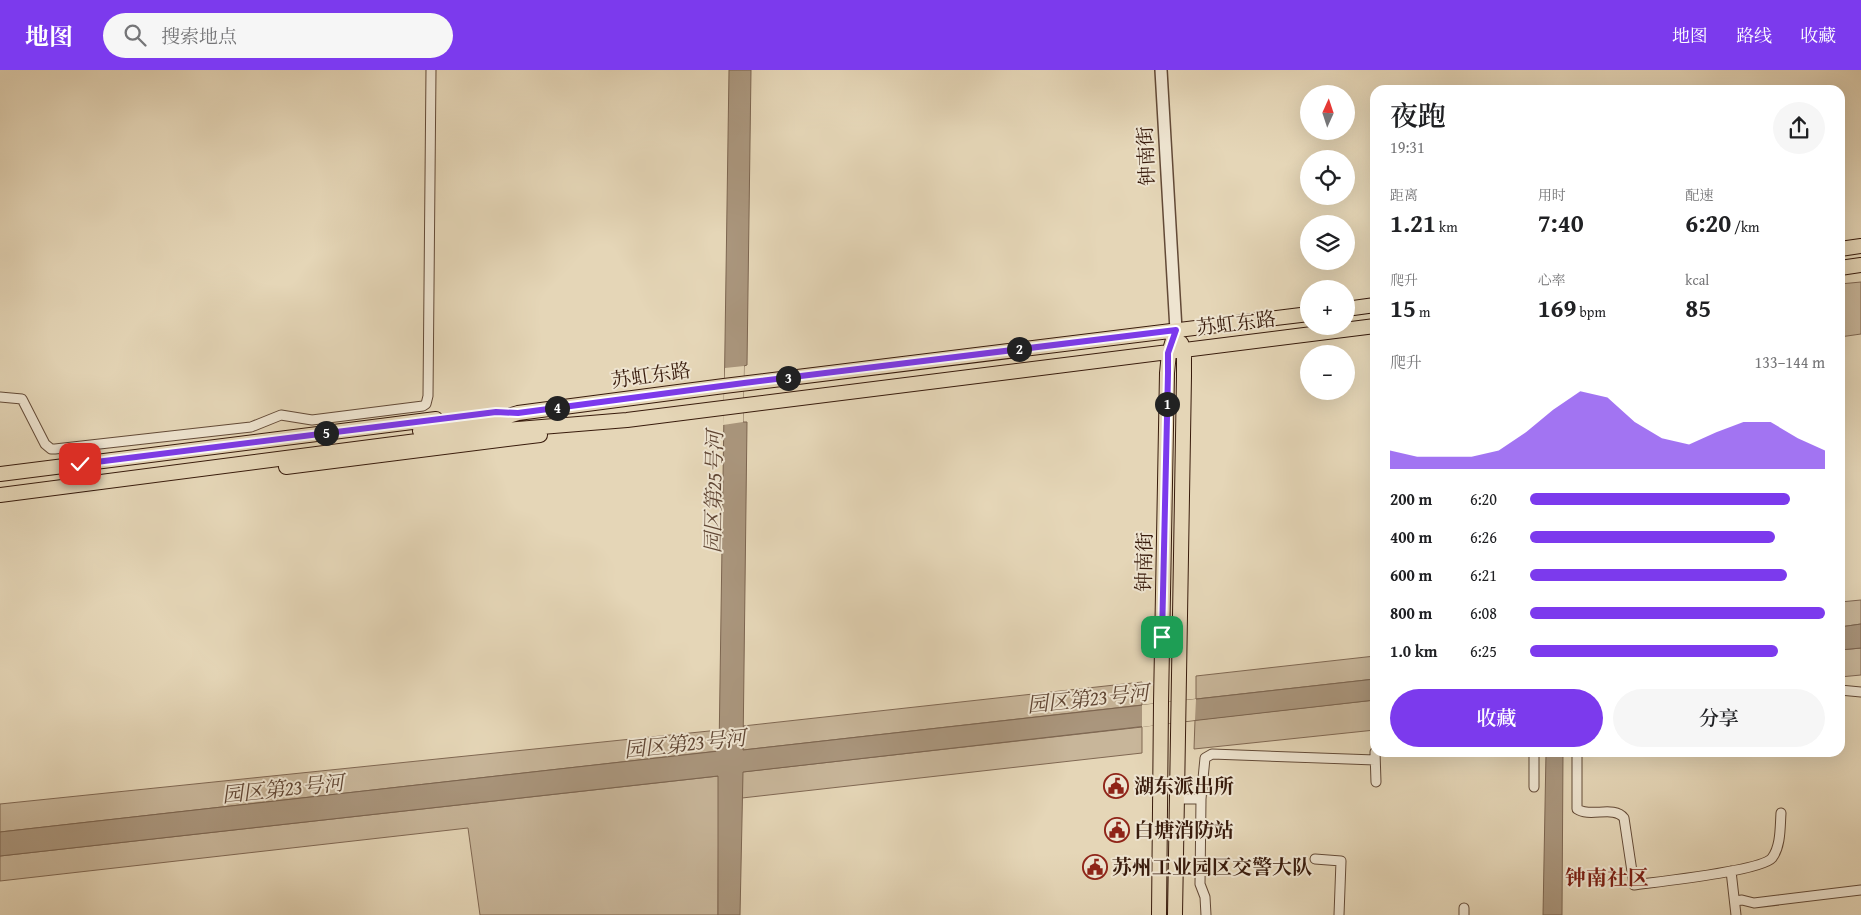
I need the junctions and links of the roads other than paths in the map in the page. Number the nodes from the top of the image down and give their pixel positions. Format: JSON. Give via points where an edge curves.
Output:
{"nodes":[{"id":1,"x":431,"y":70,"type":"edge"},
{"id":2,"x":1161,"y":70,"type":"edge"},
{"id":3,"x":1861,"y":246,"type":"edge"},
{"id":4,"x":1845,"y":248,"type":"edge"},
{"id":5,"x":1861,"y":265,"type":"edge"},
{"id":6,"x":1845,"y":267,"type":"edge"},
{"id":7,"x":1370,"y":306,"type":"edge"},
{"id":8,"x":1355,"y":308,"type":"edge"},
{"id":9,"x":1300,"y":315,"type":"edge"},
{"id":10,"x":1370,"y":327,"type":"edge"},
{"id":11,"x":1176,"y":330,"type":"junction"},
{"id":12,"x":1184,"y":350,"type":"junction"},
{"id":13,"x":1168,"y":353,"type":"junction"},
{"id":14,"x":0,"y":397,"type":"edge"},
{"id":15,"x":518,"y":413,"type":"junction"},
{"id":16,"x":627,"y":420,"type":"junction"},
{"id":17,"x":158,"y":469,"type":"junction"},
{"id":18,"x":0,"y":474,"type":"edge"},
{"id":19,"x":0,"y":485,"type":"edge"},
{"id":20,"x":0,"y":495,"type":"edge"},
{"id":21,"x":0,"y":502,"type":"edge"},
{"id":22,"x":1845,"y":690,"type":"edge"},
{"id":23,"x":1861,"y":692,"type":"edge"},
{"id":24,"x":1370,"y":756,"type":"edge"},
{"id":25,"x":1375,"y":757,"type":"edge"},
{"id":26,"x":1534,"y":757,"type":"edge"},
{"id":27,"x":1576,"y":757,"type":"edge"},
{"id":28,"x":1376,"y":782,"type":"dead end"},
{"id":29,"x":1534,"y":788,"type":"dead end"},
{"id":30,"x":1201,"y":799,"type":"junction"},
{"id":31,"x":1177,"y":800,"type":"junction"},
{"id":32,"x":1781,"y":813,"type":"dead end"},
{"id":33,"x":1315,"y":859,"type":"dead end"},
{"id":34,"x":1730,"y":871,"type":"junction"},
{"id":35,"x":1861,"y":890,"type":"edge"},
{"id":36,"x":1734,"y":901,"type":"junction"},
{"id":37,"x":1159,"y":915,"type":"edge"},
{"id":38,"x":1175,"y":915,"type":"edge"},
{"id":39,"x":1206,"y":915,"type":"edge"},
{"id":40,"x":1339,"y":915,"type":"edge"},
{"id":41,"x":1736,"y":915,"type":"edge"}],
"edges":[{"from":1,"to":14,"type":"street","via":[[428,396],[424,406],[312,420],[281,415],[251,427],[51,449],[45,444],[22,399]]},
{"from":2,"to":11,"type":"street","name":"钟南街"},
{"from":3,"to":4,"type":"main road"},
{"from":5,"to":6,"type":"main road"},
{"from":7,"to":8,"type":"main road"},
{"from":9,"to":11,"type":"main road","name":"苏虹东路"},
{"from":10,"to":12,"type":"main road","name":"苏虹东路"},
{"from":11,"to":12,"type":"main road","name":"钟南街"},
{"from":11,"to":13,"type":"main road","name":"钟南街"},
{"from":11,"to":15,"type":"main road","name":"苏虹东路"},
{"from":12,"to":13,"type":"main road","name":"苏虹东路"},
{"from":12,"to":31,"type":"main road","name":"钟南街"},
{"from":13,"to":16,"type":"main road","name":"苏虹东路"},
{"from":13,"to":37,"type":"main road","name":"钟南街"},
{"from":15,"to":17,"type":"main road","name":"苏虹东路","via":[[496,420]]},
{"from":15,"to":18,"type":"main road","via":[[496,412]]},
{"from":16,"to":17,"type":"main road","name":"苏虹东路","via":[[494,430]]},
{"from":16,"to":21,"type":"main road","via":[[593,429]]},
{"from":17,"to":19,"type":"main road","name":"苏虹东路"},
{"from":17,"to":20,"type":"main road","name":"苏虹东路"},
{"from":22,"to":23,"type":"street"},
{"from":24,"to":30,"type":"street","via":[[1212,754],[1203,762]]},
{"from":25,"to":28,"type":"street"},
{"from":26,"to":29,"type":"street"},
{"from":27,"to":34,"type":"street","via":[[1577,809],[1618,813],[1624,818],[1634,885]]},
{"from":30,"to":31,"type":"street"},
{"from":30,"to":39,"type":"street","via":[[1200,884]]},
{"from":31,"to":38,"type":"main road","name":"钟南街"},
{"from":32,"to":34,"type":"street","via":[[1778,843],[1770,860]]},
{"from":33,"to":40,"type":"street","via":[[1341,861]]},
{"from":34,"to":36,"type":"street"},
{"from":35,"to":36,"type":"street","via":[[1754,903]]},
{"from":36,"to":41,"type":"street"}]}
